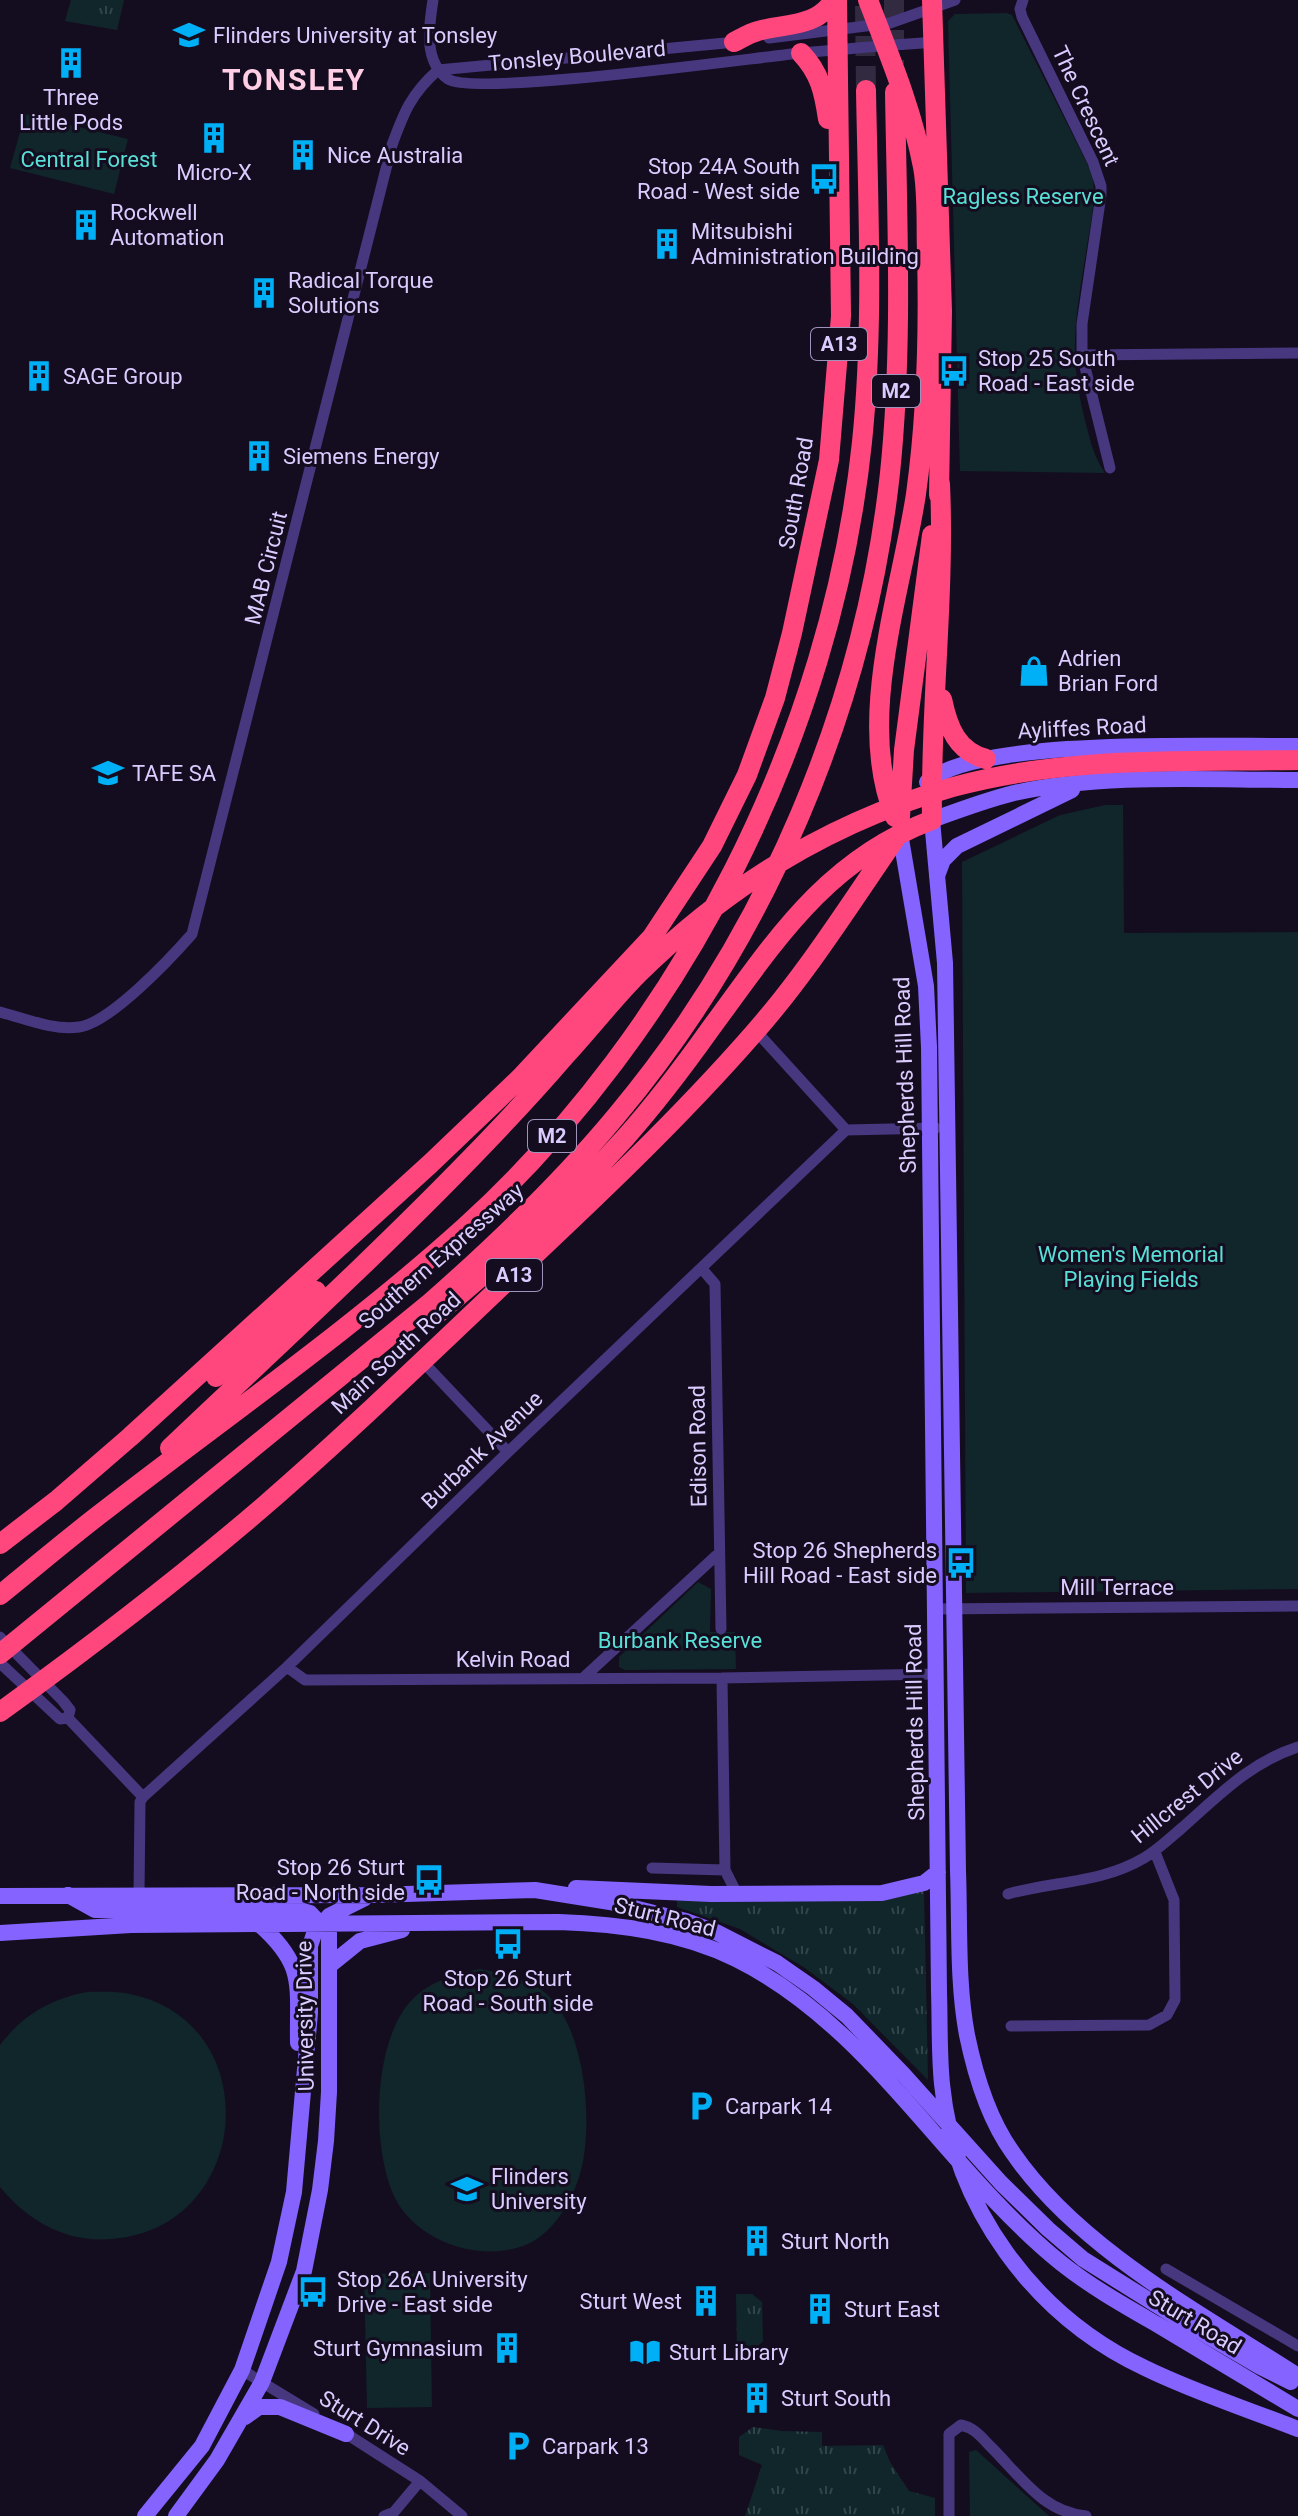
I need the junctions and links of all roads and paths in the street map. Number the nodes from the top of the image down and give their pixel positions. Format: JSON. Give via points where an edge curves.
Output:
{"nodes":[{"id":1,"x":433,"y":0,"type":"edge"},
{"id":2,"x":836,"y":0,"type":"edge"},
{"id":3,"x":868,"y":0,"type":"edge"},
{"id":4,"x":955,"y":0,"type":"edge"},
{"id":5,"x":1023,"y":0,"type":"edge"},
{"id":6,"x":932,"y":4,"type":"edge"},
{"id":7,"x":877,"y":25,"type":"junction"},
{"id":8,"x":842,"y":40,"type":"junction"},
{"id":9,"x":734,"y":42,"type":"junction"},
{"id":10,"x":935,"y":42,"type":"junction"},
{"id":11,"x":893,"y":45,"type":"junction"},
{"id":12,"x":801,"y":53,"type":"junction"},
{"id":13,"x":438,"y":70,"type":"junction"},
{"id":14,"x":866,"y":90,"type":"tunnel mouth"},
{"id":15,"x":895,"y":92,"type":"dead end"},
{"id":16,"x":840,"y":140,"type":"junction"},
{"id":17,"x":1298,"y":353,"type":"edge"},
{"id":18,"x":1082,"y":355,"type":"junction"},
{"id":19,"x":829,"y":460,"type":"junction"},
{"id":20,"x":1110,"y":468,"type":"dead end"},
{"id":21,"x":940,"y":484,"type":"junction"},
{"id":22,"x":937,"y":672,"type":"junction"},
{"id":23,"x":1298,"y":746,"type":"edge"},
{"id":24,"x":986,"y":759,"type":"junction"},
{"id":25,"x":1298,"y":760,"type":"edge"},
{"id":26,"x":931,"y":779,"type":"junction"},
{"id":27,"x":1298,"y":780,"type":"edge"},
{"id":28,"x":1088,"y":783,"type":"junction"},
{"id":29,"x":932,"y":820,"type":"junction"},
{"id":30,"x":900,"y":830,"type":"junction"},
{"id":31,"x":937,"y":878,"type":"junction"},
{"id":32,"x":726,"y":885,"type":"junction"},
{"id":33,"x":0,"y":1012,"type":"edge"},
{"id":34,"x":756,"y":1031,"type":"junction"},
{"id":35,"x":940,"y":1128,"type":"junction"},
{"id":36,"x":846,"y":1130,"type":"junction"},
{"id":37,"x":416,"y":1213,"type":"junction"},
{"id":38,"x":702,"y":1269,"type":"junction"},
{"id":39,"x":423,"y":1362,"type":"junction"},
{"id":40,"x":508,"y":1452,"type":"junction"},
{"id":41,"x":56,"y":1501,"type":"junction"},
{"id":42,"x":106,"y":1509,"type":"junction"},
{"id":43,"x":145,"y":1534,"type":"junction"},
{"id":44,"x":0,"y":1544,"type":"edge"},
{"id":45,"x":719,"y":1553,"type":"junction"},
{"id":46,"x":0,"y":1595,"type":"edge"},
{"id":47,"x":1298,"y":1606,"type":"edge"},
{"id":48,"x":935,"y":1609,"type":"junction"},
{"id":49,"x":954,"y":1609,"type":"junction"},
{"id":50,"x":721,"y":1629,"type":"dead end"},
{"id":51,"x":0,"y":1637,"type":"edge"},
{"id":52,"x":3,"y":1663,"type":"edge"},
{"id":53,"x":287,"y":1667,"type":"junction"},
{"id":54,"x":936,"y":1674,"type":"junction"},
{"id":55,"x":722,"y":1678,"type":"junction"},
{"id":56,"x":582,"y":1679,"type":"junction"},
{"id":57,"x":36,"y":1686,"type":"junction"},
{"id":58,"x":0,"y":1712,"type":"edge"},
{"id":59,"x":68,"y":1718,"type":"junction"},
{"id":60,"x":1298,"y":1747,"type":"edge"},
{"id":61,"x":143,"y":1797,"type":"junction"},
{"id":62,"x":1155,"y":1852,"type":"junction"},
{"id":63,"x":652,"y":1868,"type":"dead end"},
{"id":64,"x":725,"y":1870,"type":"junction"},
{"id":65,"x":938,"y":1872,"type":"junction"},
{"id":66,"x":535,"y":1890,"type":"junction"},
{"id":67,"x":139,"y":1894,"type":"junction"},
{"id":68,"x":737,"y":1894,"type":"junction"},
{"id":69,"x":1008,"y":1894,"type":"dead end"},
{"id":70,"x":67,"y":1895,"type":"junction"},
{"id":71,"x":374,"y":1895,"type":"junction"},
{"id":72,"x":0,"y":1896,"type":"edge"},
{"id":73,"x":258,"y":1923,"type":"junction"},
{"id":74,"x":322,"y":1923,"type":"junction"},
{"id":75,"x":423,"y":1924,"type":"junction"},
{"id":76,"x":0,"y":1933,"type":"edge"},
{"id":77,"x":329,"y":1966,"type":"junction"},
{"id":78,"x":1011,"y":2026,"type":"dead end"},
{"id":79,"x":897,"y":2080,"type":"junction"},
{"id":80,"x":303,"y":2091,"type":"junction"},
{"id":81,"x":1166,"y":2269,"type":"dead end"},
{"id":82,"x":1298,"y":2346,"type":"edge"},
{"id":83,"x":242,"y":2370,"type":"junction"},
{"id":84,"x":1298,"y":2376,"type":"edge"},
{"id":85,"x":262,"y":2382,"type":"junction"},
{"id":86,"x":1298,"y":2385,"type":"edge"},
{"id":87,"x":1298,"y":2409,"type":"edge"},
{"id":88,"x":239,"y":2422,"type":"junction"},
{"id":89,"x":1298,"y":2429,"type":"edge"},
{"id":90,"x":346,"y":2434,"type":"junction"},
{"id":91,"x":420,"y":2481,"type":"junction"},
{"id":92,"x":145,"y":2516,"type":"edge"},
{"id":93,"x":176,"y":2516,"type":"edge"},
{"id":94,"x":384,"y":2516,"type":"edge"},
{"id":95,"x":462,"y":2516,"type":"edge"},
{"id":96,"x":949,"y":2516,"type":"edge"},
{"id":97,"x":1086,"y":2516,"type":"edge"}],
"edges":[{"from":1,"to":13,"type":"street","via":[[429,42]]},
{"from":2,"to":8,"type":"highway","name":"South Road","number":"A13"},
{"from":2,"to":9,"type":"highway","via":[[810,20],[756,31]]},
{"from":3,"to":7,"type":"highway"},
{"from":4,"to":6,"type":"street","name":"Tonsley Boulevard"},
{"from":5,"to":18,"type":"street","name":"The Crescent","via":[[1022,17],[1101,186]]},
{"from":6,"to":7,"type":"street","name":"Tonsley Boulevard"},
{"from":6,"to":10,"type":"highway"},
{"from":7,"to":8,"type":"street","name":"Tonsley Boulevard"},
{"from":7,"to":11,"type":"highway"},
{"from":8,"to":9,"type":"street","name":"Tonsley Boulevard"},
{"from":8,"to":11,"type":"street","name":"Tonsley Boulevard"},
{"from":8,"to":12,"type":"street","name":"Tonsley Boulevard"},
{"from":8,"to":16,"type":"highway","name":"South Road","number":"A13"},
{"from":9,"to":13,"type":"street","name":"Tonsley Boulevard"},
{"from":10,"to":11,"type":"street","name":"Tonsley Boulevard"},
{"from":10,"to":21,"type":"highway"},
{"from":11,"to":30,"type":"highway","via":[[924,177],[928,313],[916,494],[880,709],[885,784]]},
{"from":12,"to":13,"type":"street","name":"Tonsley Boulevard","via":[[473,85],[451,82]]},
{"from":12,"to":16,"type":"highway","via":[[816,72]]},
{"from":13,"to":33,"type":"street","name":"MAB Circuit","via":[[406,106],[392,145],[192,934],[100,1021],[78,1028]]},
{"from":14,"to":32,"type":"highway","name":"Southern Expressway","number":"M2","via":[[868,363],[844,558],[800,719]]},
{"from":15,"to":43,"type":"highway","name":"Southern Expressway","number":"M2","via":[[896,397],[880,543],[860,637],[815,775],[732,949],[650,1074],[527,1214],[430,1303]]},
{"from":16,"to":19,"type":"highway","name":"South Road","number":"A13","via":[[841,316]]},
{"from":17,"to":18,"type":"street"},
{"from":18,"to":20,"type":"street","name":"The Crescent"},
{"from":19,"to":32,"type":"highway","via":[[817,562],[792,677]]},
{"from":19,"to":41,"type":"highway","name":"South Road","number":"A13","via":[[792,633],[760,743],[712,846],[672,910],[638,954],[520,1078]]},
{"from":21,"to":22,"type":"highway"},
{"from":21,"to":30,"type":"highway","via":[[911,690]]},
{"from":22,"to":24,"type":"highway","via":[[954,737],[964,750]]},
{"from":22,"to":26,"type":"highway"},
{"from":23,"to":24,"type":"main road","name":"Ayliffes Road","via":[[1078,749]]},
{"from":24,"to":26,"type":"main road","name":"Ayliffes Road"},
{"from":25,"to":37,"type":"highway","via":[[1096,762],[1034,770],[950,788],[812,843],[697,920],[636,976]]},
{"from":26,"to":29,"type":"highway"},
{"from":26,"to":30,"type":"main road","name":"Ayliffes Road","via":[[912,799]]},
{"from":27,"to":28,"type":"main road"},
{"from":28,"to":29,"type":"main road","via":[[1016,793]]},
{"from":28,"to":31,"type":"main road","via":[[957,846],[943,860]]},
{"from":29,"to":30,"type":"highway"},
{"from":29,"to":31,"type":"main road","name":"Shepherds Hill Road"},
{"from":30,"to":34,"type":"highway","name":"Main South Road","number":"A13"},
{"from":30,"to":35,"type":"main road","name":"Shepherds Hill Road","via":[[926,986]]},
{"from":30,"to":43,"type":"highway","via":[[850,864],[806,904],[642,1117],[524,1241],[427,1323]]},
{"from":31,"to":35,"type":"main road","name":"Shepherds Hill Road","via":[[945,963]]},
{"from":32,"to":42,"type":"highway","name":"Southern Expressway","number":"M2","via":[[613,1061],[562,1126],[494,1198],[403,1281]]},
{"from":34,"to":36,"type":"street"},
{"from":34,"to":39,"type":"highway","name":"Main South Road","number":"A13","via":[[641,1153]]},
{"from":35,"to":36,"type":"street"},
{"from":35,"to":48,"type":"main road","name":"Shepherds Hill Road"},
{"from":35,"to":49,"type":"main road","name":"Shepherds Hill Road"},
{"from":36,"to":38,"type":"street","name":"Burbank Avenue"},
{"from":37,"to":41,"type":"highway","via":[[394,1223],[140,1440]]},
{"from":37,"to":42,"type":"highway"},
{"from":38,"to":40,"type":"street","name":"Burbank Avenue"},
{"from":38,"to":45,"type":"street","name":"Edison Road","via":[[715,1284]]},
{"from":39,"to":40,"type":"street"},
{"from":39,"to":57,"type":"highway","name":"Main South Road","number":"A13","via":[[261,1509]]},
{"from":40,"to":53,"type":"street","name":"Burbank Avenue"},
{"from":41,"to":44,"type":"highway","number":"A13"},
{"from":42,"to":46,"type":"highway","name":"Southern Expressway","number":"M2"},
{"from":43,"to":52,"type":"highway","name":"Southern Expressway","number":"M2"},
{"from":45,"to":50,"type":"street","name":"Edison Road"},
{"from":45,"to":56,"type":"street"},
{"from":47,"to":49,"type":"street","name":"Mill Terrace"},
{"from":48,"to":49,"type":"street","name":"Mill Terrace"},
{"from":48,"to":54,"type":"main road","name":"Shepherds Hill Road"},
{"from":49,"to":84,"type":"main road","name":"Shepherds Hill Road","via":[[963,2013],[985,2098],[1011,2151],[1072,2222],[1170,2294]]},
{"from":51,"to":57,"type":"street","via":[[23,1661]]},
{"from":52,"to":57,"type":"street"},
{"from":53,"to":56,"type":"street","name":"Kelvin Road","via":[[305,1680]]},
{"from":53,"to":61,"type":"street","name":"Burbank Avenue"},
{"from":54,"to":55,"type":"street","name":"Kelvin Road"},
{"from":54,"to":65,"type":"main road","name":"Shepherds Hill Road"},
{"from":55,"to":56,"type":"street","name":"Kelvin Road"},
{"from":55,"to":64,"type":"street"},
{"from":57,"to":58,"type":"highway","name":"Main South Road","number":"A13"},
{"from":57,"to":59,"type":"street","via":[[60,1719]]},
{"from":57,"to":59,"type":"street","via":[[70,1710]]},
{"from":59,"to":61,"type":"street"},
{"from":60,"to":62,"type":"street","name":"Hillcrest Drive","via":[[1250,1768]]},
{"from":61,"to":67,"type":"street"},
{"from":62,"to":69,"type":"street","name":"Hillcrest Drive","via":[[1103,1877]]},
{"from":62,"to":78,"type":"street","via":[[1174,1900],[1175,2000],[1167,2015],[1149,2025]]},
{"from":63,"to":64,"type":"street"},
{"from":64,"to":68,"type":"street"},
{"from":65,"to":68,"type":"main road","via":[[924,1883],[882,1893]]},
{"from":65,"to":89,"type":"main road","name":"Shepherds Hill Road","via":[[942,2085],[958,2163],[987,2223],[1023,2276],[1074,2325],[1111,2350]]},
{"from":66,"to":68,"type":"main road"},
{"from":66,"to":71,"type":"main road","name":"Sturt Road"},
{"from":66,"to":79,"type":"main road","name":"Sturt Road","via":[[686,1921],[741,1943],[847,2016]]},
{"from":67,"to":70,"type":"main road","name":"Sturt Road"},
{"from":67,"to":71,"type":"main road","name":"Sturt Road"},
{"from":70,"to":72,"type":"main road","name":"Sturt Road"},
{"from":70,"to":74,"type":"main road","via":[[95,1910],[295,1909]]},
{"from":71,"to":74,"type":"main road"},
{"from":73,"to":74,"type":"main road","name":"Sturt Road"},
{"from":73,"to":76,"type":"main road","name":"Sturt Road"},
{"from":73,"to":80,"type":"main road","via":[[285,1949],[297,1979]]},
{"from":74,"to":75,"type":"main road","name":"Sturt Road"},
{"from":74,"to":77,"type":"main road","name":"University Drive","via":[[329,1933]]},
{"from":74,"to":80,"type":"main road","name":"University Drive","via":[[310,1946]]},
{"from":75,"to":77,"type":"main road","via":[[360,1941]]},
{"from":75,"to":79,"type":"main road","name":"Sturt Road","via":[[603,1923],[685,1940],[735,1958],[790,1991]]},
{"from":77,"to":85,"type":"main road","name":"University Drive","via":[[329,2092],[320,2190],[304,2271]]},
{"from":79,"to":86,"type":"main road","name":"Sturt Road","via":[[1048,2229],[1112,2279]]},
{"from":79,"to":87,"type":"main road","name":"Sturt Road","via":[[990,2197],[1062,2264]]},
{"from":80,"to":83,"type":"main road","name":"University Drive","via":[[294,2192],[279,2262]]},
{"from":81,"to":82,"type":"street"},
{"from":83,"to":85,"type":"street","name":"Sturt Drive"},
{"from":83,"to":92,"type":"main road","name":"University Drive","via":[[202,2446]]},
{"from":85,"to":88,"type":"main road","name":"University Drive"},
{"from":85,"to":90,"type":"street","name":"Sturt Drive"},
{"from":88,"to":90,"type":"main road","via":[[259,2407],[280,2407]]},
{"from":88,"to":93,"type":"main road","name":"University Drive"},
{"from":90,"to":91,"type":"street","name":"Sturt Drive"},
{"from":91,"to":94,"type":"street","via":[[394,2512]]},
{"from":91,"to":95,"type":"street","name":"Sturt Drive"},
{"from":96,"to":97,"type":"street","via":[[949,2434],[961,2425],[978,2433],[1048,2505]]}]}
